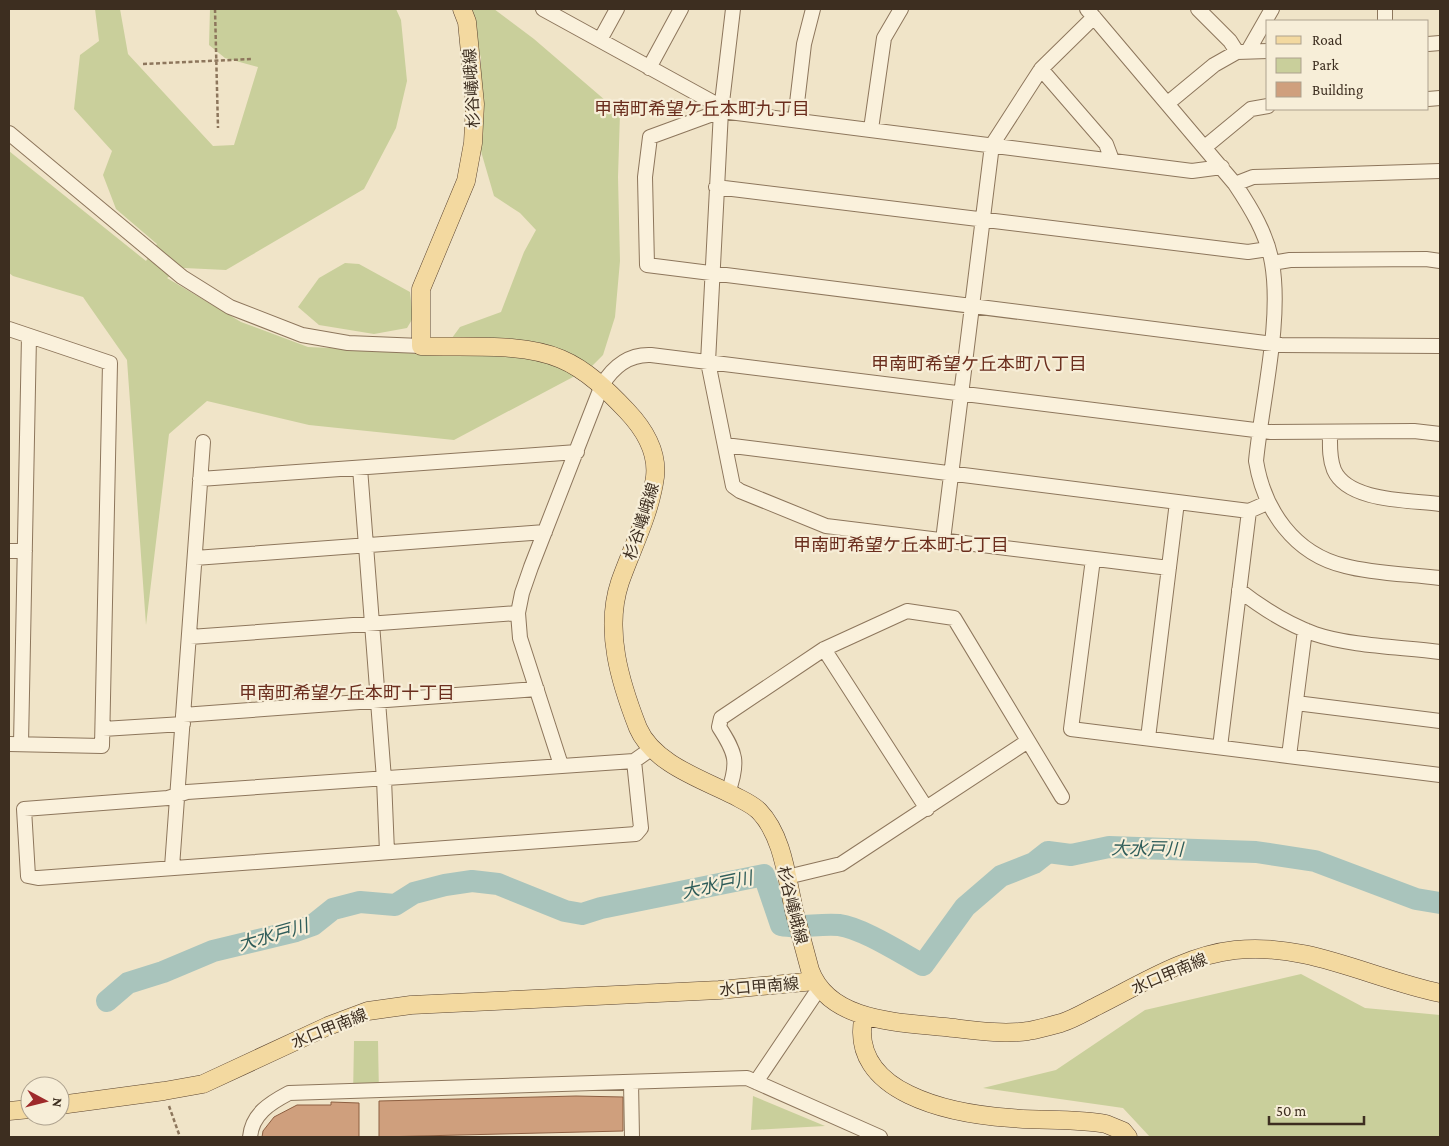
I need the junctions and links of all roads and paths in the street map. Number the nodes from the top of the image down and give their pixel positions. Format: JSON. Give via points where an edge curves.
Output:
{"nodes":[{"id":1,"x":215,"y":9,"type":"edge"},
{"id":2,"x":462,"y":9,"type":"edge"},
{"id":3,"x":617,"y":9,"type":"edge"},
{"id":4,"x":681,"y":9,"type":"edge"},
{"id":5,"x":813,"y":9,"type":"edge"},
{"id":6,"x":901,"y":9,"type":"edge"},
{"id":7,"x":1198,"y":9,"type":"edge"},
{"id":8,"x":1272,"y":9,"type":"edge"},
{"id":9,"x":548,"y":10,"type":"edge"},
{"id":10,"x":732,"y":10,"type":"edge"},
{"id":11,"x":1090,"y":13,"type":"edge"},
{"id":12,"x":600,"y":40,"type":"junction"},
{"id":13,"x":1266,"y":51,"type":"edge"},
{"id":14,"x":1243,"y":52,"type":"junction"},
{"id":15,"x":215,"y":59,"type":"junction"},
{"id":16,"x":252,"y":59,"type":"dead end"},
{"id":17,"x":143,"y":64,"type":"dead end"},
{"id":18,"x":649,"y":68,"type":"junction"},
{"id":19,"x":1042,"y":69,"type":"junction"},
{"id":20,"x":1168,"y":102,"type":"junction"},
{"id":21,"x":1266,"y":106,"type":"edge"},
{"id":22,"x":721,"y":111,"type":"junction"},
{"id":23,"x":795,"y":120,"type":"junction"},
{"id":24,"x":218,"y":128,"type":"dead end"},
{"id":25,"x":871,"y":129,"type":"junction"},
{"id":26,"x":9,"y":134,"type":"edge"},
{"id":27,"x":992,"y":145,"type":"junction"},
{"id":28,"x":1205,"y":147,"type":"junction"},
{"id":29,"x":1112,"y":160,"type":"junction"},
{"id":30,"x":1222,"y":167,"type":"junction"},
{"id":31,"x":1440,"y":170,"type":"edge"},
{"id":32,"x":1235,"y":184,"type":"junction"},
{"id":33,"x":716,"y":187,"type":"junction"},
{"id":34,"x":982,"y":220,"type":"junction"},
{"id":35,"x":1270,"y":256,"type":"junction"},
{"id":36,"x":1440,"y":261,"type":"edge"},
{"id":37,"x":712,"y":274,"type":"junction"},
{"id":38,"x":972,"y":306,"type":"junction"},
{"id":39,"x":9,"y":329,"type":"edge"},
{"id":40,"x":29,"y":336,"type":"junction"},
{"id":41,"x":1271,"y":344,"type":"junction"},
{"id":42,"x":421,"y":346,"type":"junction"},
{"id":43,"x":1440,"y":346,"type":"edge"},
{"id":44,"x":708,"y":362,"type":"junction"},
{"id":45,"x":602,"y":386,"type":"junction"},
{"id":46,"x":961,"y":392,"type":"junction"},
{"id":47,"x":1259,"y":430,"type":"junction"},
{"id":48,"x":1330,"y":432,"type":"junction"},
{"id":49,"x":1440,"y":434,"type":"edge"},
{"id":50,"x":203,"y":442,"type":"dead end"},
{"id":51,"x":725,"y":444,"type":"junction"},
{"id":52,"x":577,"y":452,"type":"junction"},
{"id":53,"x":360,"y":468,"type":"junction"},
{"id":54,"x":951,"y":472,"type":"junction"},
{"id":55,"x":200,"y":479,"type":"junction"},
{"id":56,"x":1177,"y":502,"type":"junction"},
{"id":57,"x":1267,"y":503,"type":"junction"},
{"id":58,"x":1440,"y":504,"type":"edge"},
{"id":59,"x":1249,"y":511,"type":"junction"},
{"id":60,"x":545,"y":532,"type":"junction"},
{"id":61,"x":943,"y":540,"type":"junction"},
{"id":62,"x":366,"y":544,"type":"junction"},
{"id":63,"x":9,"y":550,"type":"edge"},
{"id":64,"x":25,"y":551,"type":"junction"},
{"id":65,"x":195,"y":558,"type":"junction"},
{"id":66,"x":1093,"y":559,"type":"junction"},
{"id":67,"x":1169,"y":568,"type":"junction"},
{"id":68,"x":1440,"y":578,"type":"edge"},
{"id":69,"x":1239,"y":590,"type":"junction"},
{"id":70,"x":518,"y":613,"type":"junction"},
{"id":71,"x":372,"y":623,"type":"junction"},
{"id":72,"x":1305,"y":630,"type":"junction"},
{"id":73,"x":190,"y":637,"type":"junction"},
{"id":74,"x":824,"y":649,"type":"junction"},
{"id":75,"x":1440,"y":652,"type":"edge"},
{"id":76,"x":537,"y":690,"type":"junction"},
{"id":77,"x":378,"y":702,"type":"junction"},
{"id":78,"x":1296,"y":703,"type":"junction"},
{"id":79,"x":183,"y":719,"type":"junction"},
{"id":80,"x":1440,"y":721,"type":"edge"},
{"id":81,"x":103,"y":729,"type":"junction"},
{"id":82,"x":1148,"y":738,"type":"junction"},
{"id":83,"x":1028,"y":740,"type":"junction"},
{"id":84,"x":15,"y":744,"type":"edge"},
{"id":85,"x":1220,"y":747,"type":"junction"},
{"id":86,"x":651,"y":749,"type":"junction"},
{"id":87,"x":1289,"y":756,"type":"junction"},
{"id":88,"x":634,"y":761,"type":"junction"},
{"id":89,"x":561,"y":765,"type":"junction"},
{"id":90,"x":1440,"y":774,"type":"edge"},
{"id":91,"x":384,"y":779,"type":"junction"},
{"id":92,"x":728,"y":793,"type":"junction"},
{"id":93,"x":178,"y":796,"type":"junction"},
{"id":94,"x":1062,"y":796,"type":"dead end"},
{"id":95,"x":927,"y":809,"type":"junction"},
{"id":96,"x":387,"y":852,"type":"junction"},
{"id":97,"x":172,"y":867,"type":"junction"},
{"id":98,"x":787,"y":877,"type":"junction"},
{"id":99,"x":818,"y":984,"type":"junction"},
{"id":100,"x":1440,"y":993,"type":"edge"},
{"id":101,"x":864,"y":1015,"type":"junction"},
{"id":102,"x":631,"y":1082,"type":"junction"},
{"id":103,"x":756,"y":1082,"type":"junction"},
{"id":104,"x":164,"y":1091,"type":"junction"},
{"id":105,"x":70,"y":1104,"type":"edge"},
{"id":106,"x":180,"y":1137,"type":"edge"},
{"id":107,"x":250,"y":1137,"type":"edge"},
{"id":108,"x":632,"y":1137,"type":"edge"},
{"id":109,"x":880,"y":1137,"type":"edge"},
{"id":110,"x":1128,"y":1137,"type":"edge"}],
"edges":[{"from":1,"to":15,"type":"path"},
{"from":2,"to":42,"type":"main road","name":"杉谷嶬峨線","via":[[467,22],[474,94],[473,144],[466,181],[421,289]]},
{"from":3,"to":12,"type":"street"},
{"from":4,"to":18,"type":"street"},
{"from":5,"to":23,"type":"street","via":[[804,44]]},
{"from":6,"to":25,"type":"street","via":[[884,38]]},
{"from":7,"to":14,"type":"street"},
{"from":8,"to":14,"type":"street"},
{"from":9,"to":12,"type":"street"},
{"from":10,"to":22,"type":"street"},
{"from":11,"to":19,"type":"street"},
{"from":11,"to":20,"type":"street"},
{"from":12,"to":18,"type":"street"},
{"from":13,"to":14,"type":"street"},
{"from":14,"to":20,"type":"street","via":[[1214,65]]},
{"from":15,"to":16,"type":"path"},
{"from":15,"to":17,"type":"path"},
{"from":15,"to":24,"type":"path"},
{"from":18,"to":22,"type":"street","via":[[716,104]]},
{"from":19,"to":27,"type":"street"},
{"from":19,"to":29,"type":"street","via":[[1106,144]]},
{"from":20,"to":28,"type":"street"},
{"from":21,"to":28,"type":"street","via":[[1252,109]]},
{"from":22,"to":23,"type":"street"},
{"from":22,"to":33,"type":"street"},
{"from":22,"to":37,"type":"street","via":[[650,136],[645,177],[647,266]]},
{"from":23,"to":25,"type":"street"},
{"from":25,"to":27,"type":"street"},
{"from":26,"to":42,"type":"street","via":[[182,277],[230,307],[302,335],[348,343]]},
{"from":27,"to":29,"type":"street"},
{"from":27,"to":34,"type":"street"},
{"from":28,"to":30,"type":"street"},
{"from":29,"to":30,"type":"street","via":[[1192,170]]},
{"from":30,"to":32,"type":"street"},
{"from":31,"to":32,"type":"street","via":[[1253,177]]},
{"from":32,"to":35,"type":"street","via":[[1252,211]]},
{"from":33,"to":34,"type":"street"},
{"from":33,"to":37,"type":"street"},
{"from":34,"to":35,"type":"street"},
{"from":34,"to":38,"type":"street"},
{"from":35,"to":36,"type":"street","via":[[1290,260],[1426,258]]},
{"from":35,"to":41,"type":"street","via":[[1274,309]]},
{"from":37,"to":38,"type":"street"},
{"from":37,"to":44,"type":"street"},
{"from":38,"to":41,"type":"street"},
{"from":38,"to":46,"type":"street"},
{"from":39,"to":40,"type":"street"},
{"from":40,"to":64,"type":"street"},
{"from":40,"to":81,"type":"street","via":[[110,363]]},
{"from":41,"to":43,"type":"street"},
{"from":41,"to":47,"type":"street"},
{"from":42,"to":45,"type":"main road","name":"杉谷嶬峨線","via":[[543,353],[562,359]]},
{"from":44,"to":45,"type":"street","via":[[644,354],[615,368]]},
{"from":44,"to":46,"type":"street"},
{"from":44,"to":51,"type":"street"},
{"from":45,"to":52,"type":"street"},
{"from":45,"to":86,"type":"main road","name":"杉谷嶬峨線","via":[[639,425],[651,444],[654,456],[655,476],[648,507],[614,608],[613,638],[639,730]]},
{"from":46,"to":47,"type":"street"},
{"from":46,"to":54,"type":"street"},
{"from":47,"to":48,"type":"street"},
{"from":47,"to":57,"type":"street","via":[[1256,461]]},
{"from":48,"to":49,"type":"street","via":[[1414,431]]},
{"from":48,"to":58,"type":"street","via":[[1334,469],[1350,488],[1363,494]]},
{"from":50,"to":55,"type":"street"},
{"from":51,"to":54,"type":"street"},
{"from":51,"to":61,"type":"street","via":[[733,486],[740,491],[826,526]]},
{"from":52,"to":53,"type":"street"},
{"from":52,"to":60,"type":"street"},
{"from":53,"to":55,"type":"street"},
{"from":53,"to":62,"type":"street"},
{"from":54,"to":56,"type":"street"},
{"from":54,"to":61,"type":"street"},
{"from":55,"to":65,"type":"street"},
{"from":56,"to":59,"type":"street"},
{"from":56,"to":67,"type":"street"},
{"from":57,"to":59,"type":"street"},
{"from":57,"to":68,"type":"street","via":[[1294,538],[1317,556],[1344,566]]},
{"from":59,"to":69,"type":"street"},
{"from":60,"to":62,"type":"street"},
{"from":60,"to":70,"type":"street","via":[[522,593]]},
{"from":61,"to":66,"type":"street"},
{"from":62,"to":65,"type":"street"},
{"from":62,"to":71,"type":"street"},
{"from":63,"to":64,"type":"street"},
{"from":64,"to":84,"type":"street"},
{"from":65,"to":73,"type":"street"},
{"from":66,"to":67,"type":"street"},
{"from":66,"to":82,"type":"street","via":[[1071,729]]},
{"from":67,"to":82,"type":"street"},
{"from":69,"to":72,"type":"street","via":[[1273,614]]},
{"from":69,"to":85,"type":"street"},
{"from":70,"to":71,"type":"street"},
{"from":70,"to":76,"type":"street","via":[[520,638]]},
{"from":71,"to":73,"type":"street"},
{"from":71,"to":77,"type":"street"},
{"from":72,"to":75,"type":"street","via":[[1334,639]]},
{"from":72,"to":78,"type":"street"},
{"from":73,"to":79,"type":"street"},
{"from":74,"to":83,"type":"street","via":[[907,611],[950,616]]},
{"from":74,"to":92,"type":"street","via":[[721,718],[720,726],[733,748],[735,760]]},
{"from":74,"to":95,"type":"street"},
{"from":76,"to":77,"type":"street"},
{"from":76,"to":89,"type":"street"},
{"from":77,"to":79,"type":"street"},
{"from":77,"to":91,"type":"street"},
{"from":78,"to":80,"type":"street"},
{"from":78,"to":87,"type":"street"},
{"from":79,"to":81,"type":"street"},
{"from":79,"to":93,"type":"street"},
{"from":81,"to":84,"type":"street","via":[[102,746]]},
{"from":82,"to":85,"type":"street"},
{"from":83,"to":94,"type":"street"},
{"from":83,"to":95,"type":"street"},
{"from":85,"to":87,"type":"street"},
{"from":86,"to":88,"type":"street"},
{"from":86,"to":92,"type":"main road","name":"杉谷嶬峨線"},
{"from":87,"to":90,"type":"street"},
{"from":88,"to":89,"type":"street"},
{"from":88,"to":96,"type":"street","via":[[640,828],[636,834]]},
{"from":89,"to":91,"type":"street"},
{"from":91,"to":93,"type":"street","via":[[187,792]]},
{"from":91,"to":96,"type":"street"},
{"from":92,"to":98,"type":"main road","name":"杉谷嶬峨線","via":[[758,810],[768,822]]},
{"from":93,"to":97,"type":"street"},
{"from":93,"to":97,"type":"street","via":[[24,809],[28,876],[38,878]]},
{"from":95,"to":98,"type":"street","via":[[841,864]]},
{"from":96,"to":97,"type":"street"},
{"from":98,"to":99,"type":"main road","name":"杉谷嶬峨線","via":[[798,927]]},
{"from":99,"to":101,"type":"main road","name":"水口甲南線","via":[[833,1000]]},
{"from":99,"to":103,"type":"street"},
{"from":99,"to":104,"type":"main road","name":"水口甲南線","via":[[411,1005],[368,1011],[203,1084]]},
{"from":100,"to":101,"type":"main road","name":"水口甲南線","via":[[1319,956],[1268,948],[1233,950],[1192,961],[1063,1022],[1027,1031],[987,1032],[896,1022]]},
{"from":101,"to":110,"type":"main road","via":[[860,1032],[862,1047],[876,1071],[898,1089],[926,1101],[984,1116],[1106,1124],[1123,1131]]},
{"from":102,"to":103,"type":"street","via":[[747,1078]]},
{"from":102,"to":107,"type":"street","via":[[289,1094],[259,1114],[251,1127]]},
{"from":102,"to":108,"type":"street"},
{"from":103,"to":109,"type":"street"},
{"from":104,"to":105,"type":"main road","name":"水口甲南線"},
{"from":104,"to":106,"type":"path"}]}
